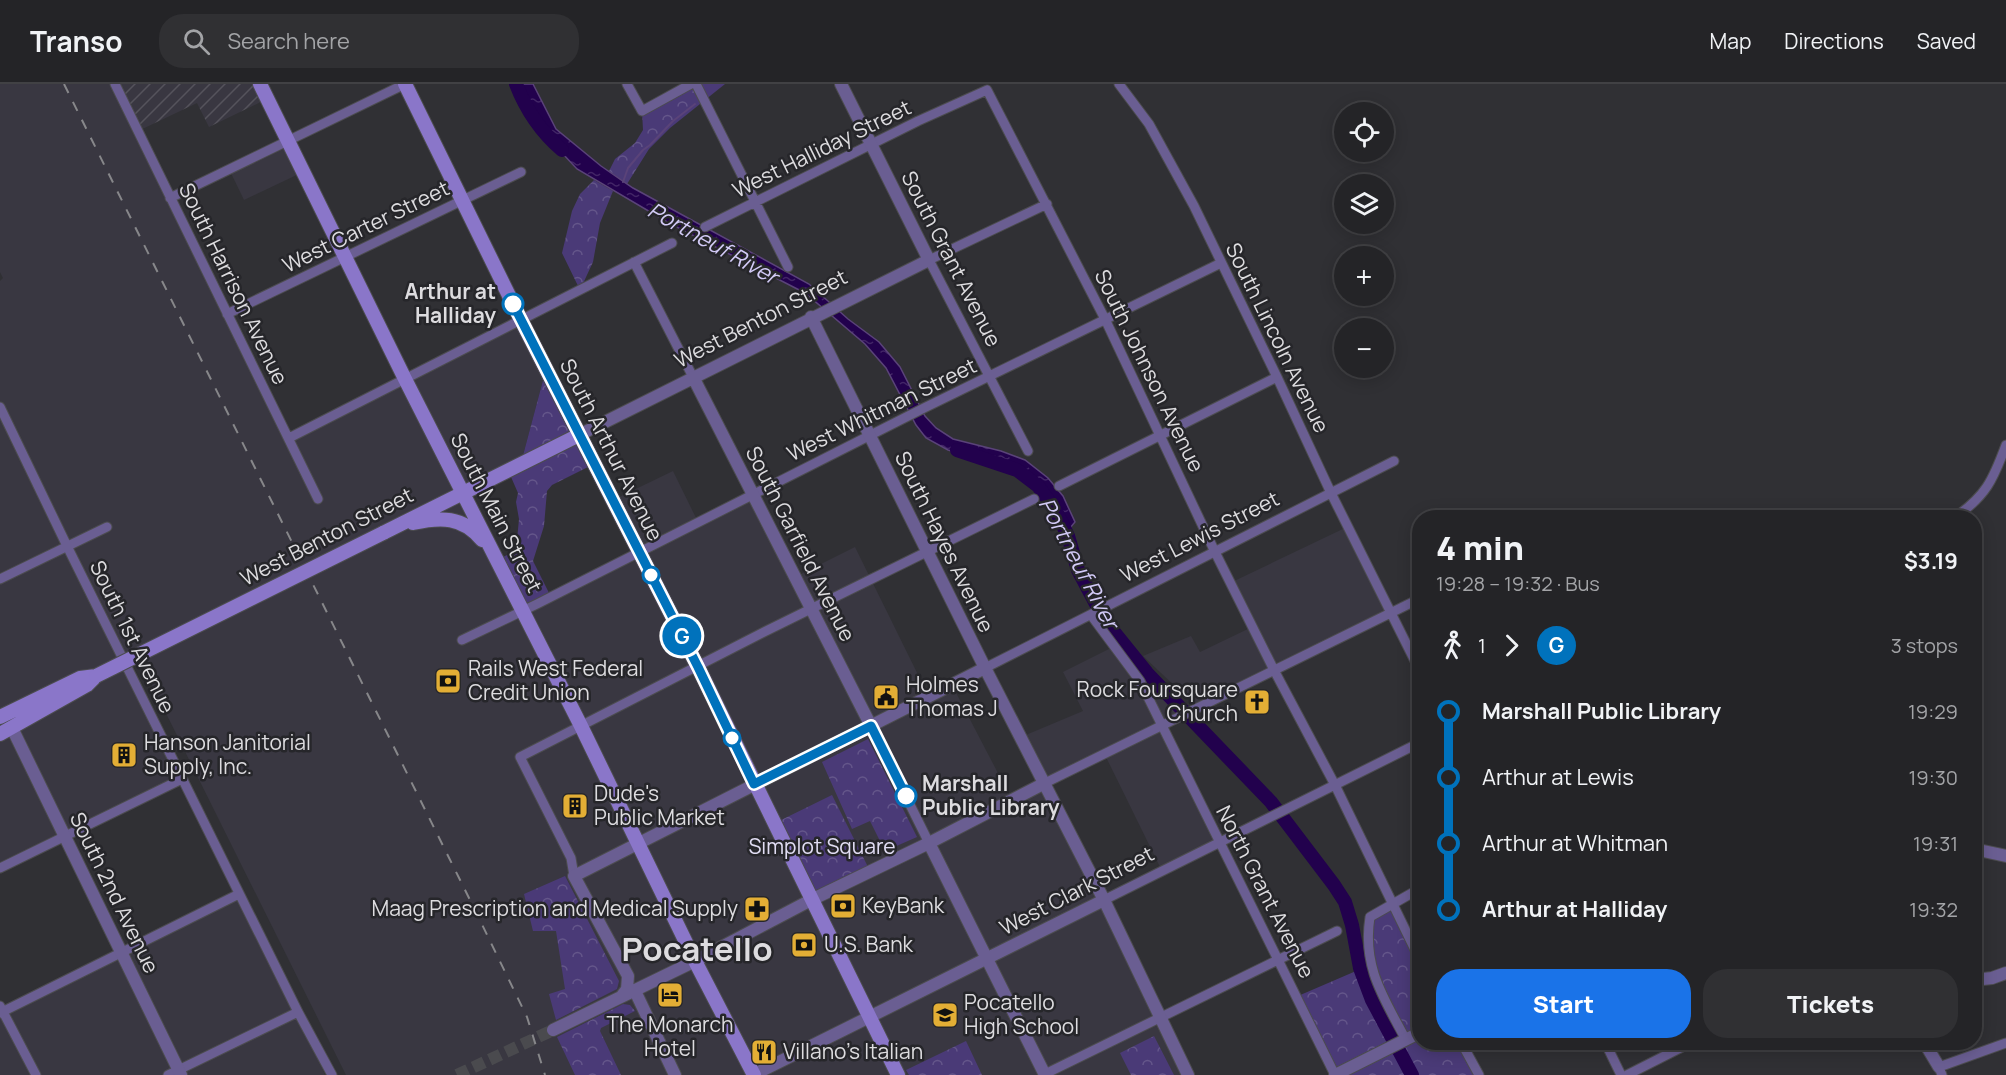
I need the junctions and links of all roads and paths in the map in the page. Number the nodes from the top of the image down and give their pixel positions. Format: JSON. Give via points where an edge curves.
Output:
{"nodes":[{"id":1,"x":115,"y":84,"type":"edge"},
{"id":2,"x":260,"y":84,"type":"edge"},
{"id":3,"x":405,"y":84,"type":"edge"},
{"id":4,"x":627,"y":84,"type":"edge"},
{"id":5,"x":691,"y":84,"type":"edge"},
{"id":6,"x":696,"y":84,"type":"edge"},
{"id":7,"x":841,"y":84,"type":"edge"},
{"id":8,"x":1119,"y":84,"type":"edge"},
{"id":9,"x":987,"y":90,"type":"joint"},
{"id":10,"x":287,"y":140,"type":"junction"},
{"id":11,"x":871,"y":146,"type":"junction"},
{"id":12,"x":521,"y":172,"type":"dead end"},
{"id":13,"x":170,"y":198,"type":"junction"},
{"id":14,"x":461,"y":200,"type":"junction"},
{"id":15,"x":756,"y":201,"type":"junction"},
{"id":16,"x":1047,"y":204,"type":"junction"},
{"id":17,"x":705,"y":227,"type":"dead end"},
{"id":18,"x":672,"y":243,"type":"dead end"},
{"id":19,"x":345,"y":257,"type":"junction"},
{"id":20,"x":929,"y":260,"type":"junction"},
{"id":21,"x":634,"y":262,"type":"junction"},
{"id":22,"x":1221,"y":263,"type":"junction"},
{"id":23,"x":788,"y":267,"type":"dead end"},
{"id":24,"x":227,"y":314,"type":"junction"},
{"id":25,"x":816,"y":315,"type":"junction"},
{"id":26,"x":1105,"y":319,"type":"junction"},
{"id":27,"x":520,"y":320,"type":"junction"},
{"id":28,"x":990,"y":376,"type":"junction"},
{"id":29,"x":693,"y":377,"type":"junction"},
{"id":30,"x":1277,"y":377,"type":"junction"},
{"id":31,"x":405,"y":379,"type":"junction"},
{"id":32,"x":0,"y":406,"type":"edge"},
{"id":33,"x":11,"y":429,"type":"junction"},
{"id":34,"x":0,"y":434,"type":"edge"},
{"id":35,"x":1161,"y":434,"type":"junction"},
{"id":36,"x":579,"y":435,"type":"junction"},
{"id":37,"x":870,"y":435,"type":"junction"},
{"id":38,"x":289,"y":438,"type":"junction"},
{"id":39,"x":2006,"y":445,"type":"edge"},
{"id":40,"x":1028,"y":451,"type":"dead end"},
{"id":41,"x":1394,"y":461,"type":"dead end"},
{"id":42,"x":1059,"y":486,"type":"dead end"},
{"id":43,"x":463,"y":492,"type":"junction"},
{"id":44,"x":1330,"y":493,"type":"junction"},
{"id":45,"x":753,"y":494,"type":"junction"},
{"id":46,"x":318,"y":499,"type":"dead end"},
{"id":47,"x":1034,"y":499,"type":"dead end"},
{"id":48,"x":1966,"y":510,"type":"edge"},
{"id":49,"x":396,"y":526,"type":"junction"},
{"id":50,"x":107,"y":527,"type":"dead end"},
{"id":51,"x":67,"y":546,"type":"junction"},
{"id":52,"x":639,"y":552,"type":"junction"},
{"id":53,"x":927,"y":552,"type":"junction"},
{"id":54,"x":1215,"y":552,"type":"junction"},
{"id":55,"x":492,"y":554,"type":"junction"},
{"id":56,"x":0,"y":579,"type":"edge"},
{"id":57,"x":1412,"y":602,"type":"edge"},
{"id":58,"x":811,"y":609,"type":"junction"},
{"id":59,"x":523,"y":610,"type":"junction"},
{"id":60,"x":1391,"y":613,"type":"junction"},
{"id":61,"x":1091,"y":615,"type":"junction"},
{"id":62,"x":462,"y":640,"type":"dead end"},
{"id":63,"x":1412,"y":655,"type":"edge"},
{"id":64,"x":698,"y":667,"type":"junction"},
{"id":65,"x":985,"y":668,"type":"junction"},
{"id":66,"x":1274,"y":670,"type":"junction"},
{"id":67,"x":96,"y":676,"type":"junction"},
{"id":68,"x":41,"y":697,"type":"junction"},
{"id":69,"x":1,"y":715,"type":"edge"},
{"id":70,"x":1162,"y":725,"type":"junction"},
{"id":71,"x":581,"y":726,"type":"junction"},
{"id":72,"x":871,"y":726,"type":"junction"},
{"id":73,"x":6,"y":731,"type":"edge"},
{"id":74,"x":1412,"y":746,"type":"edge"},
{"id":75,"x":182,"y":779,"type":"junction"},
{"id":76,"x":1045,"y":783,"type":"junction"},
{"id":77,"x":754,"y":784,"type":"junction"},
{"id":78,"x":1335,"y":785,"type":"junction"},
{"id":79,"x":66,"y":836,"type":"junction"},
{"id":80,"x":1220,"y":842,"type":"junction"},
{"id":81,"x":638,"y":843,"type":"junction"},
{"id":82,"x":929,"y":843,"type":"junction"},
{"id":83,"x":1982,"y":851,"type":"edge"},
{"id":84,"x":2006,"y":856,"type":"edge"},
{"id":85,"x":0,"y":868,"type":"edge"},
{"id":86,"x":574,"y":876,"type":"junction"},
{"id":87,"x":1412,"y":893,"type":"edge"},
{"id":88,"x":240,"y":894,"type":"junction"},
{"id":89,"x":812,"y":900,"type":"junction"},
{"id":90,"x":1104,"y":900,"type":"junction"},
{"id":91,"x":1392,"y":903,"type":"junction"},
{"id":92,"x":1337,"y":932,"type":"dead end"},
{"id":93,"x":1412,"y":944,"type":"edge"},
{"id":94,"x":123,"y":952,"type":"junction"},
{"id":95,"x":988,"y":958,"type":"junction"},
{"id":96,"x":1278,"y":960,"type":"junction"},
{"id":97,"x":695,"y":961,"type":"junction"},
{"id":98,"x":2006,"y":973,"type":"edge"},
{"id":99,"x":628,"y":976,"type":"junction"},
{"id":100,"x":1982,"y":979,"type":"edge"},
{"id":101,"x":652,"y":982,"type":"junction"},
{"id":102,"x":635,"y":991,"type":"junction"},
{"id":103,"x":621,"y":998,"type":"junction"},
{"id":104,"x":1,"y":1010,"type":"edge"},
{"id":105,"x":298,"y":1012,"type":"junction"},
{"id":106,"x":869,"y":1017,"type":"junction"},
{"id":107,"x":1161,"y":1017,"type":"junction"},
{"id":108,"x":553,"y":1030,"type":"tunnel mouth"},
{"id":109,"x":1412,"y":1037,"type":"edge"},
{"id":110,"x":1406,"y":1040,"type":"junction"},
{"id":111,"x":2006,"y":1043,"type":"edge"},
{"id":112,"x":1465,"y":1050,"type":"edge"},
{"id":113,"x":1609,"y":1050,"type":"edge"},
{"id":114,"x":1676,"y":1050,"type":"edge"},
{"id":115,"x":1929,"y":1050,"type":"edge"},
{"id":116,"x":1941,"y":1071,"type":"edge"},
{"id":117,"x":176,"y":1073,"type":"edge"},
{"id":118,"x":1045,"y":1074,"type":"edge"},
{"id":119,"x":36,"y":1075,"type":"edge"},
{"id":120,"x":332,"y":1075,"type":"edge"},
{"id":121,"x":675,"y":1075,"type":"edge"},
{"id":122,"x":754,"y":1075,"type":"edge"},
{"id":123,"x":898,"y":1075,"type":"edge"},
{"id":124,"x":1188,"y":1075,"type":"edge"},
{"id":125,"x":1335,"y":1075,"type":"edge"},
{"id":126,"x":1479,"y":1075,"type":"edge"},
{"id":127,"x":1621,"y":1075,"type":"edge"},
{"id":128,"x":1628,"y":1075,"type":"edge"}],
"edges":[{"from":1,"to":13,"type":"street","name":"South Harrison Avenue"},
{"from":2,"to":10,"type":"main road","name":"South Main Street"},
{"from":3,"to":10,"type":"street"},
{"from":3,"to":14,"type":"main road","name":"South Arthur Avenue"},
{"from":4,"to":5,"type":"street","via":[[642,111]]},
{"from":6,"to":15,"type":"street"},
{"from":7,"to":11,"type":"street","name":"South Grant Avenue"},
{"from":8,"to":22,"type":"street","name":"South Lincoln Avenue","via":[[1149,124]]},
{"from":9,"to":11,"type":"street","name":"West Halliday Street"},
{"from":9,"to":16,"type":"street","name":"South Johnson Avenue"},
{"from":10,"to":13,"type":"street"},
{"from":10,"to":19,"type":"main road","name":"South Main Street"},
{"from":11,"to":15,"type":"street","name":"West Halliday Street"},
{"from":11,"to":20,"type":"street","name":"South Grant Avenue"},
{"from":12,"to":14,"type":"street","name":"West Carter Street"},
{"from":13,"to":24,"type":"street","name":"South Harrison Avenue"},
{"from":14,"to":19,"type":"street","name":"West Carter Street"},
{"from":14,"to":27,"type":"main road","name":"South Arthur Avenue"},
{"from":15,"to":17,"type":"street","name":"West Halliday Street"},
{"from":15,"to":23,"type":"street"},
{"from":16,"to":20,"type":"street","name":"West Benton Street"},
{"from":16,"to":26,"type":"street","name":"South Johnson Avenue"},
{"from":18,"to":21,"type":"street"},
{"from":19,"to":24,"type":"street","name":"West Carter Street"},
{"from":19,"to":31,"type":"main road","name":"South Main Street"},
{"from":20,"to":25,"type":"street","name":"West Benton Street"},
{"from":20,"to":28,"type":"street","name":"South Grant Avenue"},
{"from":21,"to":27,"type":"street"},
{"from":21,"to":29,"type":"street","name":"South Garfield Avenue"},
{"from":22,"to":26,"type":"street","name":"West Whitman Street"},
{"from":22,"to":30,"type":"street","name":"South Lincoln Avenue"},
{"from":24,"to":38,"type":"street","name":"South Harrison Avenue"},
{"from":25,"to":29,"type":"street","name":"West Benton Street"},
{"from":25,"to":37,"type":"street","name":"South Hayes Avenue"},
{"from":26,"to":28,"type":"street","name":"West Whitman Street"},
{"from":26,"to":35,"type":"street","name":"South Johnson Avenue"},
{"from":27,"to":31,"type":"street"},
{"from":27,"to":36,"type":"main road","name":"South Arthur Avenue"},
{"from":28,"to":37,"type":"street","name":"West Whitman Street"},
{"from":28,"to":40,"type":"street","name":"South Grant Avenue"},
{"from":29,"to":36,"type":"street","name":"West Benton Street"},
{"from":29,"to":45,"type":"street","name":"South Garfield Avenue"},
{"from":30,"to":35,"type":"street"},
{"from":30,"to":44,"type":"street","name":"South Lincoln Avenue"},
{"from":31,"to":38,"type":"street"},
{"from":31,"to":43,"type":"main road","name":"South Main Street"},
{"from":32,"to":33,"type":"street","name":"South 1st Avenue"},
{"from":33,"to":34,"type":"street"},
{"from":33,"to":51,"type":"street","name":"South 1st Avenue"},
{"from":35,"to":42,"type":"street"},
{"from":35,"to":54,"type":"street","name":"South Johnson Avenue"},
{"from":36,"to":43,"type":"main road","name":"West Benton Street"},
{"from":36,"to":52,"type":"main road","name":"South Arthur Avenue"},
{"from":37,"to":45,"type":"street","name":"West Whitman Street"},
{"from":37,"to":53,"type":"street","name":"South Hayes Avenue"},
{"from":38,"to":46,"type":"street","name":"South Harrison Avenue"},
{"from":39,"to":48,"type":"street","via":[[1994,477]]},
{"from":41,"to":44,"type":"street","name":"West Lewis Street"},
{"from":43,"to":49,"type":"main road","name":"West Benton Street"},
{"from":43,"to":55,"type":"main road","name":"South Main Street"},
{"from":44,"to":54,"type":"street","name":"West Lewis Street"},
{"from":44,"to":60,"type":"street","name":"South Lincoln Avenue"},
{"from":45,"to":52,"type":"street","name":"West Whitman Street"},
{"from":45,"to":58,"type":"street","name":"South Garfield Avenue"},
{"from":47,"to":53,"type":"street"},
{"from":49,"to":55,"type":"main road","via":[[438,519],[456,521],[473,529]]},
{"from":49,"to":67,"type":"main road","name":"West Benton Street","bridge":true},
{"from":50,"to":51,"type":"street"},
{"from":51,"to":56,"type":"street"},
{"from":51,"to":75,"type":"street","name":"South 1st Avenue"},
{"from":52,"to":59,"type":"street","name":"West Whitman Street"},
{"from":52,"to":64,"type":"main road","name":"South Arthur Avenue"},
{"from":53,"to":58,"type":"street"},
{"from":53,"to":65,"type":"street","name":"South Hayes Avenue"},
{"from":54,"to":61,"type":"street","name":"West Lewis Street"},
{"from":54,"to":66,"type":"street","name":"South Johnson Avenue"},
{"from":55,"to":59,"type":"main road","name":"South Main Street"},
{"from":57,"to":60,"type":"street"},
{"from":58,"to":64,"type":"street"},
{"from":58,"to":72,"type":"street","name":"South Garfield Avenue"},
{"from":59,"to":62,"type":"street","name":"West Whitman Street"},
{"from":59,"to":71,"type":"main road","name":"South Main Street"},
{"from":60,"to":63,"type":"street","name":"South Lincoln Avenue"},
{"from":60,"to":66,"type":"street"},
{"from":61,"to":65,"type":"street","name":"West Lewis Street"},
{"from":61,"to":70,"type":"street","via":[[1140,681]]},
{"from":64,"to":71,"type":"street"},
{"from":64,"to":77,"type":"main road","name":"South Arthur Avenue"},
{"from":65,"to":72,"type":"street","name":"West Lewis Street"},
{"from":65,"to":76,"type":"street","name":"South Hayes Avenue"},
{"from":66,"to":70,"type":"street"},
{"from":66,"to":78,"type":"street","name":"South Johnson Avenue"},
{"from":67,"to":68,"type":"main road","via":[[80,678]]},
{"from":67,"to":73,"type":"main road"},
{"from":68,"to":69,"type":"main road"},
{"from":68,"to":73,"type":"main road","via":[[33,709],[17,717]]},
{"from":70,"to":76,"type":"street"},
{"from":70,"to":80,"type":"street","name":"North Grant Avenue"},
{"from":71,"to":81,"type":"main road","name":"South Main Street"},
{"from":71,"to":86,"type":"street","via":[[520,757],[571,858]]},
{"from":72,"to":77,"type":"street","name":"West Lewis Street"},
{"from":72,"to":82,"type":"street","name":"South Garfield Avenue"},
{"from":73,"to":79,"type":"street","name":"South 2nd Avenue"},
{"from":74,"to":78,"type":"street","name":"West Clark Street"},
{"from":75,"to":79,"type":"street"},
{"from":75,"to":88,"type":"street","name":"South 1st Avenue"},
{"from":76,"to":82,"type":"street"},
{"from":76,"to":90,"type":"street","name":"South Hayes Avenue"},
{"from":77,"to":81,"type":"street","name":"West Lewis Street"},
{"from":77,"to":89,"type":"main road","name":"South Arthur Avenue"},
{"from":78,"to":80,"type":"street","name":"West Clark Street"},
{"from":78,"to":91,"type":"street","name":"South Johnson Avenue"},
{"from":79,"to":85,"type":"street"},
{"from":79,"to":94,"type":"street","name":"South 2nd Avenue"},
{"from":80,"to":90,"type":"street","name":"West Clark Street"},
{"from":80,"to":96,"type":"street","name":"North Grant Avenue"},
{"from":81,"to":86,"type":"street","name":"West Lewis Street"},
{"from":81,"to":97,"type":"main road","name":"South Main Street"},
{"from":82,"to":89,"type":"street"},
{"from":82,"to":95,"type":"street"},
{"from":83,"to":84,"type":"street"},
{"from":86,"to":99,"type":"street"},
{"from":87,"to":91,"type":"street"},
{"from":88,"to":94,"type":"street"},
{"from":88,"to":105,"type":"street","name":"South 1st Avenue"},
{"from":89,"to":97,"type":"street"},
{"from":89,"to":106,"type":"main road","name":"South Arthur Avenue"},
{"from":90,"to":95,"type":"street","name":"West Clark Street"},
{"from":90,"to":107,"type":"street","name":"South Hayes Avenue"},
{"from":91,"to":93,"type":"street","name":"South Johnson Avenue"},
{"from":91,"to":110,"type":"street","via":[[1370,917],[1370,965]]},
{"from":92,"to":96,"type":"street"},
{"from":94,"to":104,"type":"street"},
{"from":94,"to":117,"type":"street","name":"South 2nd Avenue"},
{"from":95,"to":106,"type":"street","name":"West Clark Street"},
{"from":95,"to":118,"type":"street"},
{"from":96,"to":107,"type":"street"},
{"from":96,"to":125,"type":"street","name":"North Grant Avenue"},
{"from":97,"to":101,"type":"street"},
{"from":97,"to":122,"type":"main road","name":"South Main Street"},
{"from":98,"to":100,"type":"street"},
{"from":99,"to":101,"type":"street","via":[[638,982]]},
{"from":99,"to":103,"type":"street"},
{"from":101,"to":102,"type":"street"},
{"from":102,"to":103,"type":"street"},
{"from":102,"to":121,"type":"street"},
{"from":103,"to":108,"type":"street"},
{"from":104,"to":119,"type":"street"},
{"from":105,"to":117,"type":"street"},
{"from":105,"to":120,"type":"street","name":"South 1st Avenue"},
{"from":106,"to":122,"type":"street","name":"West Clark Street"},
{"from":106,"to":123,"type":"main road","name":"South Arthur Avenue"},
{"from":107,"to":118,"type":"street"},
{"from":107,"to":124,"type":"street","name":"South Hayes Avenue"},
{"from":109,"to":110,"type":"street"},
{"from":110,"to":125,"type":"street"},
{"from":111,"to":116,"type":"street"},
{"from":112,"to":126,"type":"street"},
{"from":113,"to":127,"type":"street"},
{"from":114,"to":128,"type":"street"},
{"from":115,"to":116,"type":"street"}]}
